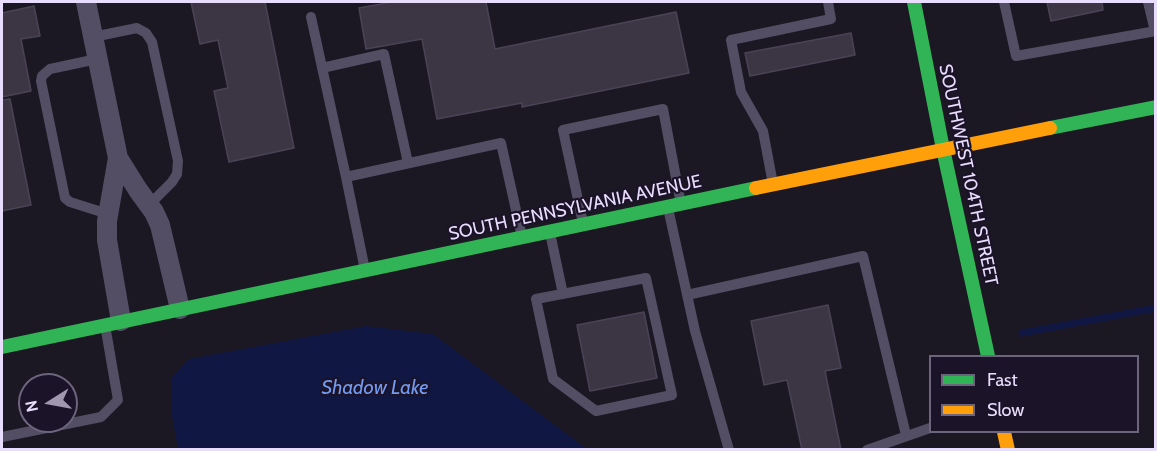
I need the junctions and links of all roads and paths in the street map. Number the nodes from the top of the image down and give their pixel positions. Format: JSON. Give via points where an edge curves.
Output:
{"nodes":[{"id":1,"x":86,"y":2,"type":"edge"},
{"id":2,"x":828,"y":2,"type":"edge"},
{"id":3,"x":914,"y":2,"type":"edge"},
{"id":4,"x":1004,"y":2,"type":"edge"},
{"id":5,"x":1148,"y":2,"type":"edge"},
{"id":6,"x":311,"y":17,"type":"dead end"},
{"id":7,"x":1155,"y":31,"type":"edge"},
{"id":8,"x":93,"y":37,"type":"junction"},
{"id":9,"x":97,"y":59,"type":"junction"},
{"id":10,"x":322,"y":68,"type":"junction"},
{"id":11,"x":1155,"y":107,"type":"edge"},
{"id":12,"x":943,"y":149,"type":"junction"},
{"id":13,"x":118,"y":158,"type":"junction"},
{"id":14,"x":408,"y":163,"type":"junction"},
{"id":15,"x":346,"y":177,"type":"junction"},
{"id":16,"x":774,"y":185,"type":"junction"},
{"id":17,"x":149,"y":205,"type":"junction"},
{"id":18,"x":675,"y":206,"type":"junction"},
{"id":19,"x":108,"y":214,"type":"junction"},
{"id":20,"x":584,"y":225,"type":"junction"},
{"id":21,"x":549,"y":232,"type":"junction"},
{"id":22,"x":522,"y":238,"type":"junction"},
{"id":23,"x":365,"y":270,"type":"junction"},
{"id":24,"x":563,"y":294,"type":"junction"},
{"id":25,"x":687,"y":295,"type":"junction"},
{"id":26,"x":180,"y":309,"type":"junction"},
{"id":27,"x":113,"y":323,"type":"junction"},
{"id":28,"x":2,"y":347,"type":"edge"},
{"id":29,"x":988,"y":355,"type":"edge"},
{"id":30,"x":929,"y":428,"type":"edge"},
{"id":31,"x":1004,"y":433,"type":"edge"},
{"id":32,"x":906,"y":435,"type":"junction"},
{"id":33,"x":2,"y":437,"type":"edge"},
{"id":34,"x":729,"y":450,"type":"edge"},
{"id":35,"x":867,"y":450,"type":"edge"},
{"id":36,"x":1008,"y":450,"type":"edge"}],
"edges":[{"from":1,"to":8,"type":"street"},
{"from":2,"to":16,"type":"lane","via":[[831,19],[731,40],[741,92],[763,131]]},
{"from":3,"to":12,"type":"main road","name":"SOUTHWEST 104TH STREET"},
{"from":4,"to":7,"type":"lane","via":[[1016,56]]},
{"from":5,"to":7,"type":"lane"},
{"from":6,"to":10,"type":"lane"},
{"from":8,"to":9,"type":"street"},
{"from":8,"to":17,"type":"lane","via":[[138,28],[152,42],[178,161],[172,182]]},
{"from":9,"to":13,"type":"street"},
{"from":9,"to":19,"type":"lane","via":[[50,69],[41,81],[65,198]]},
{"from":10,"to":14,"type":"lane","via":[[384,54]]},
{"from":10,"to":15,"type":"lane"},
{"from":11,"to":12,"type":"main road","name":"SOUTH PENNSYLVANIA AVENUE"},
{"from":12,"to":16,"type":"main road","name":"SOUTH PENNSYLVANIA AVENUE"},
{"from":12,"to":29,"type":"main road","name":"SOUTHWEST 104TH STREET"},
{"from":13,"to":17,"type":"street"},
{"from":13,"to":19,"type":"street"},
{"from":14,"to":15,"type":"lane"},
{"from":14,"to":22,"type":"lane","via":[[501,143]]},
{"from":15,"to":23,"type":"lane"},
{"from":16,"to":18,"type":"main road","name":"SOUTH PENNSYLVANIA AVENUE"},
{"from":17,"to":26,"type":"street","via":[[160,225]]},
{"from":18,"to":20,"type":"main road","name":"SOUTH PENNSYLVANIA AVENUE"},
{"from":18,"to":20,"type":"lane","via":[[663,109],[563,130]]},
{"from":18,"to":25,"type":"lane"},
{"from":19,"to":27,"type":"street"},
{"from":20,"to":21,"type":"main road","name":"SOUTH PENNSYLVANIA AVENUE"},
{"from":21,"to":22,"type":"main road","name":"SOUTH PENNSYLVANIA AVENUE"},
{"from":21,"to":24,"type":"lane"},
{"from":22,"to":23,"type":"main road","name":"SOUTH PENNSYLVANIA AVENUE"},
{"from":23,"to":26,"type":"main road","name":"SOUTH PENNSYLVANIA AVENUE"},
{"from":24,"to":24,"type":"lane","via":[[536,299],[553,379],[596,411],[672,395],[646,278]]},
{"from":25,"to":32,"type":"lane","via":[[863,256]]},
{"from":25,"to":34,"type":"lane"},
{"from":26,"to":27,"type":"main road","name":"SOUTH PENNSYLVANIA AVENUE"},
{"from":27,"to":28,"type":"main road","name":"SOUTH PENNSYLVANIA AVENUE"},
{"from":27,"to":33,"type":"lane","via":[[117,400],[101,417]]},
{"from":30,"to":32,"type":"lane"},
{"from":31,"to":36,"type":"main road"},
{"from":32,"to":35,"type":"lane"}]}
